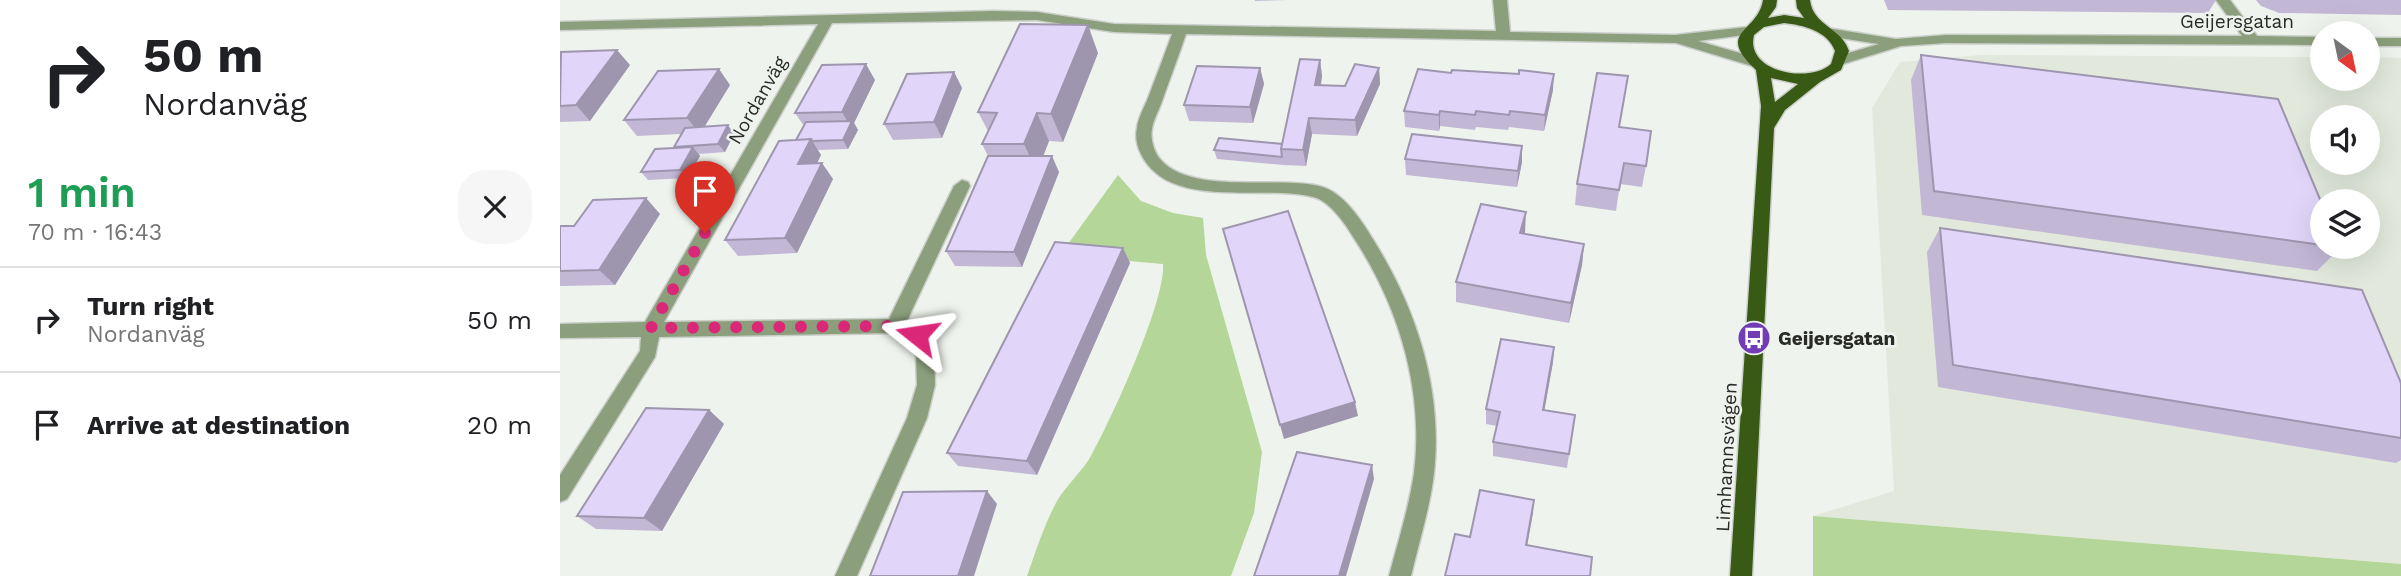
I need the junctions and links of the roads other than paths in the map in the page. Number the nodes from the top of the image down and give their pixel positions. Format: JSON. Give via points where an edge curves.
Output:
{"nodes":[{"id":1,"x":1000,"y":0,"type":"edge"},
{"id":2,"x":1500,"y":0,"type":"edge"},
{"id":3,"x":1770,"y":0,"type":"edge"},
{"id":4,"x":1803,"y":0,"type":"edge"},
{"id":5,"x":2223,"y":0,"type":"edge"},
{"id":6,"x":993,"y":15,"type":"junction"},
{"id":7,"x":828,"y":19,"type":"junction"},
{"id":8,"x":560,"y":26,"type":"edge"},
{"id":9,"x":1752,"y":28,"type":"junction"},
{"id":10,"x":1821,"y":28,"type":"junction"},
{"id":11,"x":1181,"y":30,"type":"junction"},
{"id":12,"x":1503,"y":34,"type":"junction"},
{"id":13,"x":1675,"y":39,"type":"junction"},
{"id":14,"x":2253,"y":41,"type":"junction"},
{"id":15,"x":2310,"y":41,"type":"edge"},
{"id":16,"x":1900,"y":42,"type":"junction"},
{"id":17,"x":2380,"y":42,"type":"edge"},
{"id":18,"x":2401,"y":42,"type":"edge"},
{"id":19,"x":1840,"y":60,"type":"junction"},
{"id":20,"x":1757,"y":65,"type":"junction"},
{"id":21,"x":1814,"y":79,"type":"junction"},
{"id":22,"x":1765,"y":131,"type":"junction"},
{"id":23,"x":962,"y":186,"type":"dead end"},
{"id":24,"x":895,"y":326,"type":"junction"},
{"id":25,"x":651,"y":328,"type":"junction"},
{"id":26,"x":560,"y":331,"type":"edge"},
{"id":27,"x":560,"y":493,"type":"edge"},
{"id":28,"x":846,"y":576,"type":"edge"},
{"id":29,"x":1399,"y":576,"type":"edge"},
{"id":30,"x":1741,"y":576,"type":"edge"}],
"edges":[{"from":1,"to":6,"type":"street"},
{"from":2,"to":12,"type":"street"},
{"from":3,"to":9,"type":"main road"},
{"from":4,"to":10,"type":"main road"},
{"from":5,"to":14,"type":"street"},
{"from":6,"to":7,"type":"street"},
{"from":6,"to":11,"type":"street"},
{"from":7,"to":8,"type":"street"},
{"from":7,"to":25,"type":"street","name":"Nordanväg"},
{"from":9,"to":10,"type":"main road","via":[[1784,19]]},
{"from":9,"to":13,"type":"street"},
{"from":9,"to":20,"type":"main road","via":[[1743,41]]},
{"from":10,"to":16,"type":"street","name":"Geijersgatan"},
{"from":10,"to":19,"type":"main road","via":[[1841,51]]},
{"from":11,"to":12,"type":"street"},
{"from":11,"to":29,"type":"street","via":[[1144,129],[1143,143],[1151,160],[1180,180],[1317,191],[1333,200],[1360,232],[1399,304],[1423,390],[1426,443],[1419,503]]},
{"from":12,"to":13,"type":"street"},
{"from":13,"to":20,"type":"street"},
{"from":14,"to":15,"type":"street","name":"Geijersgatan"},
{"from":14,"to":16,"type":"street","name":"Geijersgatan"},
{"from":16,"to":19,"type":"street","name":"Geijersgatan"},
{"from":17,"to":18,"type":"street"},
{"from":19,"to":21,"type":"main road","via":[[1835,69]]},
{"from":20,"to":21,"type":"main road","via":[[1788,78]]},
{"from":20,"to":22,"type":"main road","name":"Limhamnsvägen","via":[[1768,106]]},
{"from":21,"to":22,"type":"main road","via":[[1779,107]]},
{"from":22,"to":30,"type":"main road","name":"Limhamnsvägen"},
{"from":23,"to":24,"type":"street"},
{"from":24,"to":25,"type":"street"},
{"from":24,"to":28,"type":"street","via":[[917,335],[925,357],[926,385],[917,418]]},
{"from":25,"to":26,"type":"street"},
{"from":25,"to":27,"type":"street","name":"Nordanväg","via":[[649,352]]}]}
